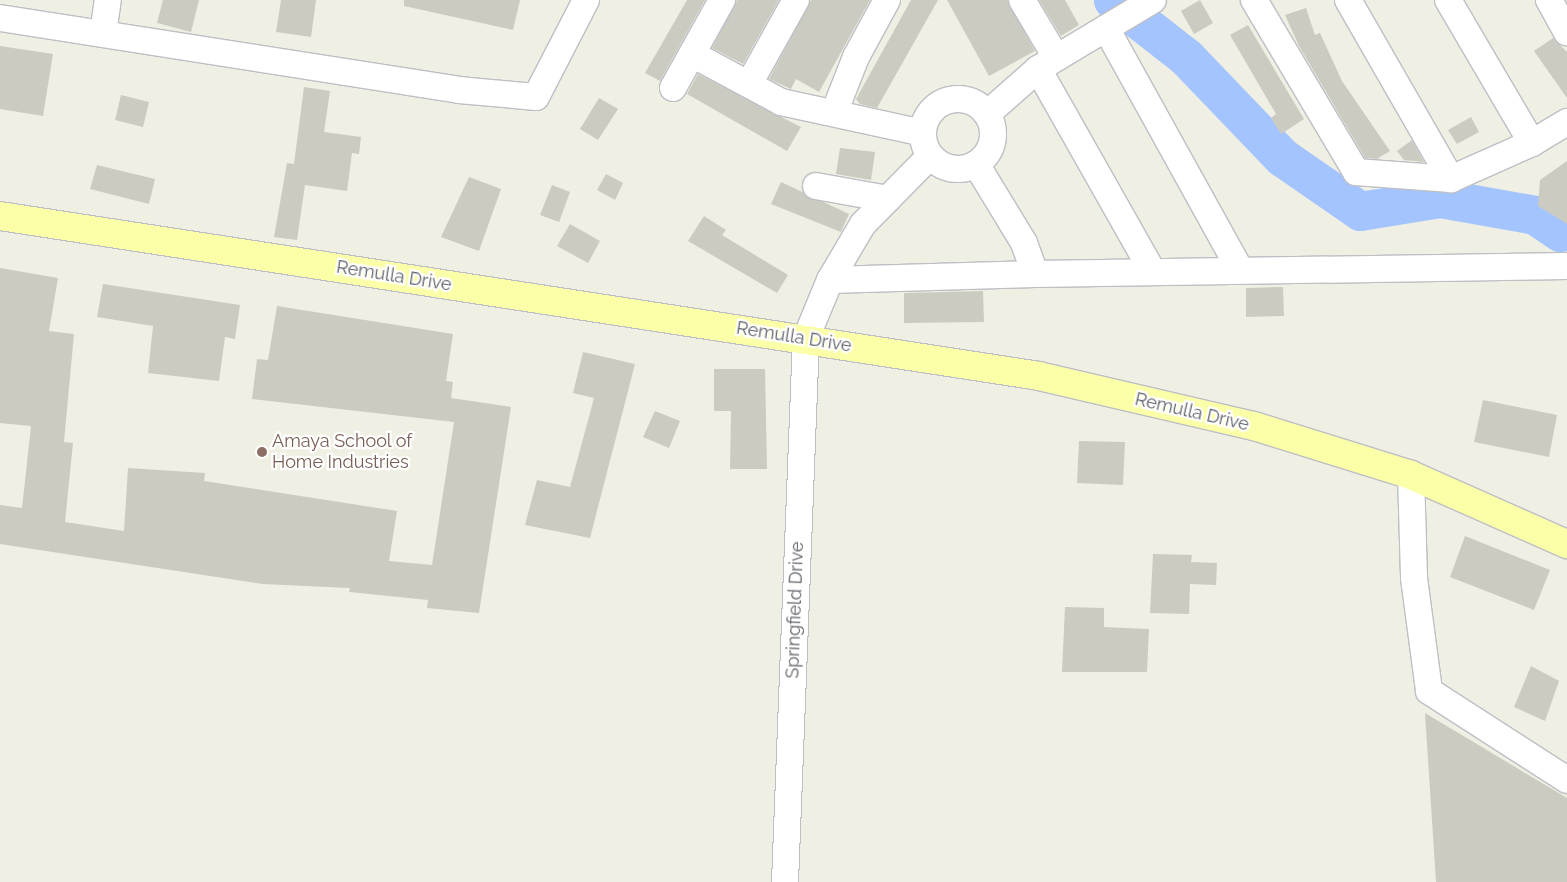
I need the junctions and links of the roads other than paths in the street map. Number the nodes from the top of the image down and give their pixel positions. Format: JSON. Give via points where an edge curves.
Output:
{"nodes":[{"id":1,"x":108,"y":0,"type":"edge"},
{"id":2,"x":586,"y":0,"type":"edge"},
{"id":3,"x":722,"y":0,"type":"edge"},
{"id":4,"x":796,"y":0,"type":"edge"},
{"id":5,"x":887,"y":0,"type":"edge"},
{"id":6,"x":1022,"y":0,"type":"edge"},
{"id":7,"x":1254,"y":0,"type":"edge"},
{"id":8,"x":1348,"y":0,"type":"edge"},
{"id":9,"x":1448,"y":0,"type":"edge"},
{"id":10,"x":1549,"y":0,"type":"edge"},
{"id":11,"x":1136,"y":10,"type":"edge"},
{"id":12,"x":0,"y":18,"type":"edge"},
{"id":13,"x":1567,"y":32,"type":"edge"},
{"id":14,"x":103,"y":34,"type":"junction"},
{"id":15,"x":692,"y":54,"type":"junction"},
{"id":16,"x":1047,"y":63,"type":"junction"},
{"id":17,"x":748,"y":84,"type":"junction"},
{"id":18,"x":673,"y":88,"type":"dead end"},
{"id":19,"x":834,"y":113,"type":"junction"},
{"id":20,"x":987,"y":114,"type":"junction"},
{"id":21,"x":1567,"y":122,"type":"edge"},
{"id":22,"x":1532,"y":143,"type":"junction"},
{"id":23,"x":927,"y":144,"type":"junction"},
{"id":24,"x":976,"y":164,"type":"junction"},
{"id":25,"x":1452,"y":179,"type":"junction"},
{"id":26,"x":816,"y":186,"type":"dead end"},
{"id":27,"x":888,"y":198,"type":"junction"},
{"id":28,"x":0,"y":216,"type":"edge"},
{"id":29,"x":1567,"y":266,"type":"edge"},
{"id":30,"x":1240,"y":268,"type":"junction"},
{"id":31,"x":1153,"y":272,"type":"junction"},
{"id":32,"x":1035,"y":274,"type":"junction"},
{"id":33,"x":830,"y":280,"type":"junction"},
{"id":34,"x":806,"y":338,"type":"junction"},
{"id":35,"x":1411,"y":475,"type":"junction"},
{"id":36,"x":1567,"y":544,"type":"edge"},
{"id":37,"x":1567,"y":780,"type":"edge"},
{"id":38,"x":785,"y":882,"type":"edge"}],
"edges":[{"from":1,"to":14,"type":"street"},
{"from":2,"to":14,"type":"street","via":[[536,96],[459,90]]},
{"from":3,"to":15,"type":"street"},
{"from":4,"to":17,"type":"street"},
{"from":5,"to":19,"type":"street","via":[[856,57]]},
{"from":6,"to":16,"type":"street"},
{"from":7,"to":25,"type":"street","via":[[1356,172]]},
{"from":8,"to":25,"type":"street"},
{"from":9,"to":22,"type":"street"},
{"from":10,"to":13,"type":"street"},
{"from":11,"to":16,"type":"street"},
{"from":11,"to":30,"type":"street"},
{"from":12,"to":14,"type":"street"},
{"from":15,"to":17,"type":"street"},
{"from":15,"to":18,"type":"street"},
{"from":16,"to":20,"type":"street"},
{"from":16,"to":31,"type":"street"},
{"from":17,"to":19,"type":"street","via":[[781,102]]},
{"from":19,"to":23,"type":"street"},
{"from":20,"to":23,"type":"street","via":[[970,101],[948,101],[930,112]]},
{"from":20,"to":24,"type":"street","via":[[993,136],[985,156]]},
{"from":21,"to":22,"type":"street"},
{"from":22,"to":25,"type":"street"},
{"from":23,"to":24,"type":"street","via":[[947,168]]},
{"from":23,"to":27,"type":"street"},
{"from":24,"to":32,"type":"street","via":[[1024,243]]},
{"from":26,"to":27,"type":"street"},
{"from":27,"to":33,"type":"street","via":[[863,224]]},
{"from":28,"to":34,"type":"main road","name":"Remulla Drive"},
{"from":29,"to":30,"type":"street"},
{"from":30,"to":31,"type":"street"},
{"from":31,"to":32,"type":"street"},
{"from":32,"to":33,"type":"street"},
{"from":33,"to":34,"type":"street"},
{"from":34,"to":35,"type":"main road","name":"Remulla Drive","via":[[1039,376],[1254,426]]},
{"from":34,"to":38,"type":"street","name":"Springfield Drive"},
{"from":35,"to":36,"type":"main road","name":"Remulla Drive"},
{"from":35,"to":37,"type":"street","via":[[1414,578],[1429,692]]}]}
